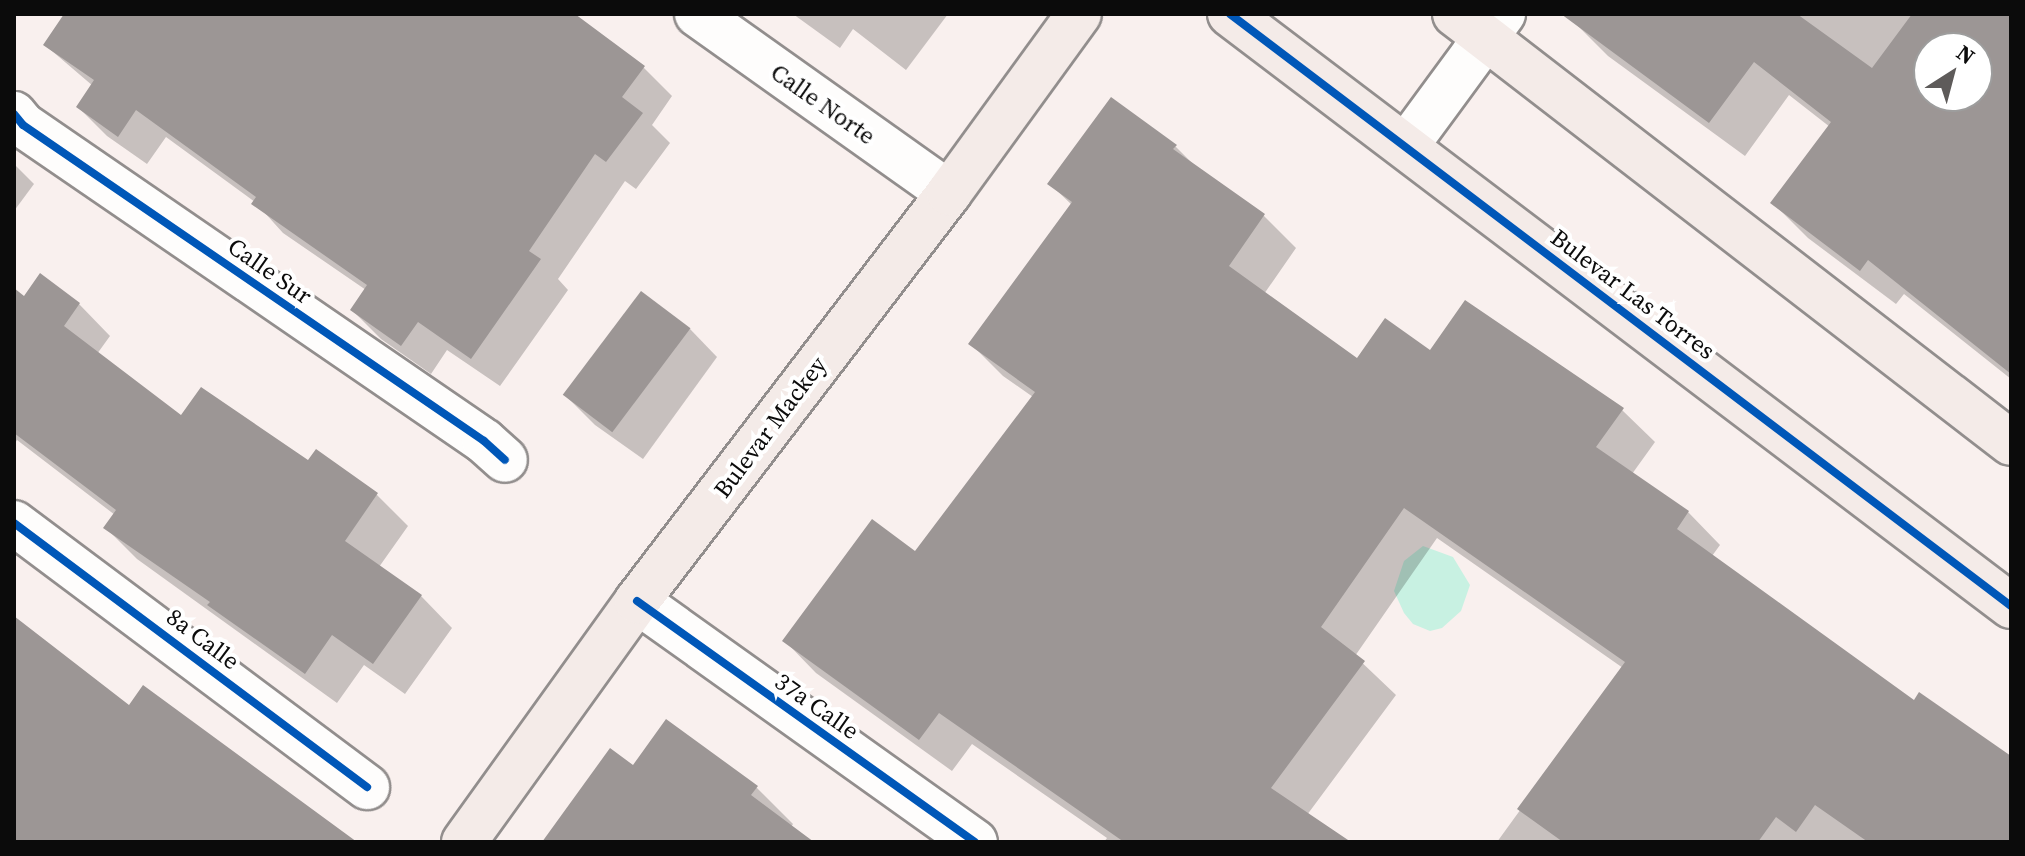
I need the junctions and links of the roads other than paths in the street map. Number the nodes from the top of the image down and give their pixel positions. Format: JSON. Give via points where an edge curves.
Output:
{"nodes":[{"id":1,"x":697,"y":14,"type":"edge"},
{"id":2,"x":1079,"y":14,"type":"edge"},
{"id":3,"x":1230,"y":14,"type":"edge"},
{"id":4,"x":1481,"y":22,"type":"edge"},
{"id":5,"x":14,"y":114,"type":"edge"},
{"id":6,"x":1406,"y":146,"type":"junction"},
{"id":7,"x":949,"y":193,"type":"junction"},
{"id":8,"x":2011,"y":443,"type":"edge"},
{"id":9,"x":505,"y":460,"type":"dead end"},
{"id":10,"x":14,"y":523,"type":"edge"},
{"id":11,"x":637,"y":601,"type":"junction"},
{"id":12,"x":2011,"y":606,"type":"edge"},
{"id":13,"x":367,"y":787,"type":"dead end"},
{"id":14,"x":464,"y":842,"type":"edge"},
{"id":15,"x":975,"y":842,"type":"edge"}],
"edges":[{"from":1,"to":7,"type":"street","name":"Calle Norte"},
{"from":2,"to":7,"type":"street","name":"Bulevar Mackey"},
{"from":3,"to":6,"type":"street","name":"Bulevar Las Torres"},
{"from":4,"to":6,"type":"street"},
{"from":4,"to":8,"type":"street"},
{"from":5,"to":9,"type":"street","name":"Calle Sur"},
{"from":6,"to":12,"type":"street","name":"Bulevar Las Torres"},
{"from":7,"to":11,"type":"street","name":"Bulevar Mackey"},
{"from":10,"to":13,"type":"street","name":"8a Calle"},
{"from":11,"to":14,"type":"street","name":"Bulevar Mackey"},
{"from":11,"to":15,"type":"street","name":"37a Calle"}]}
